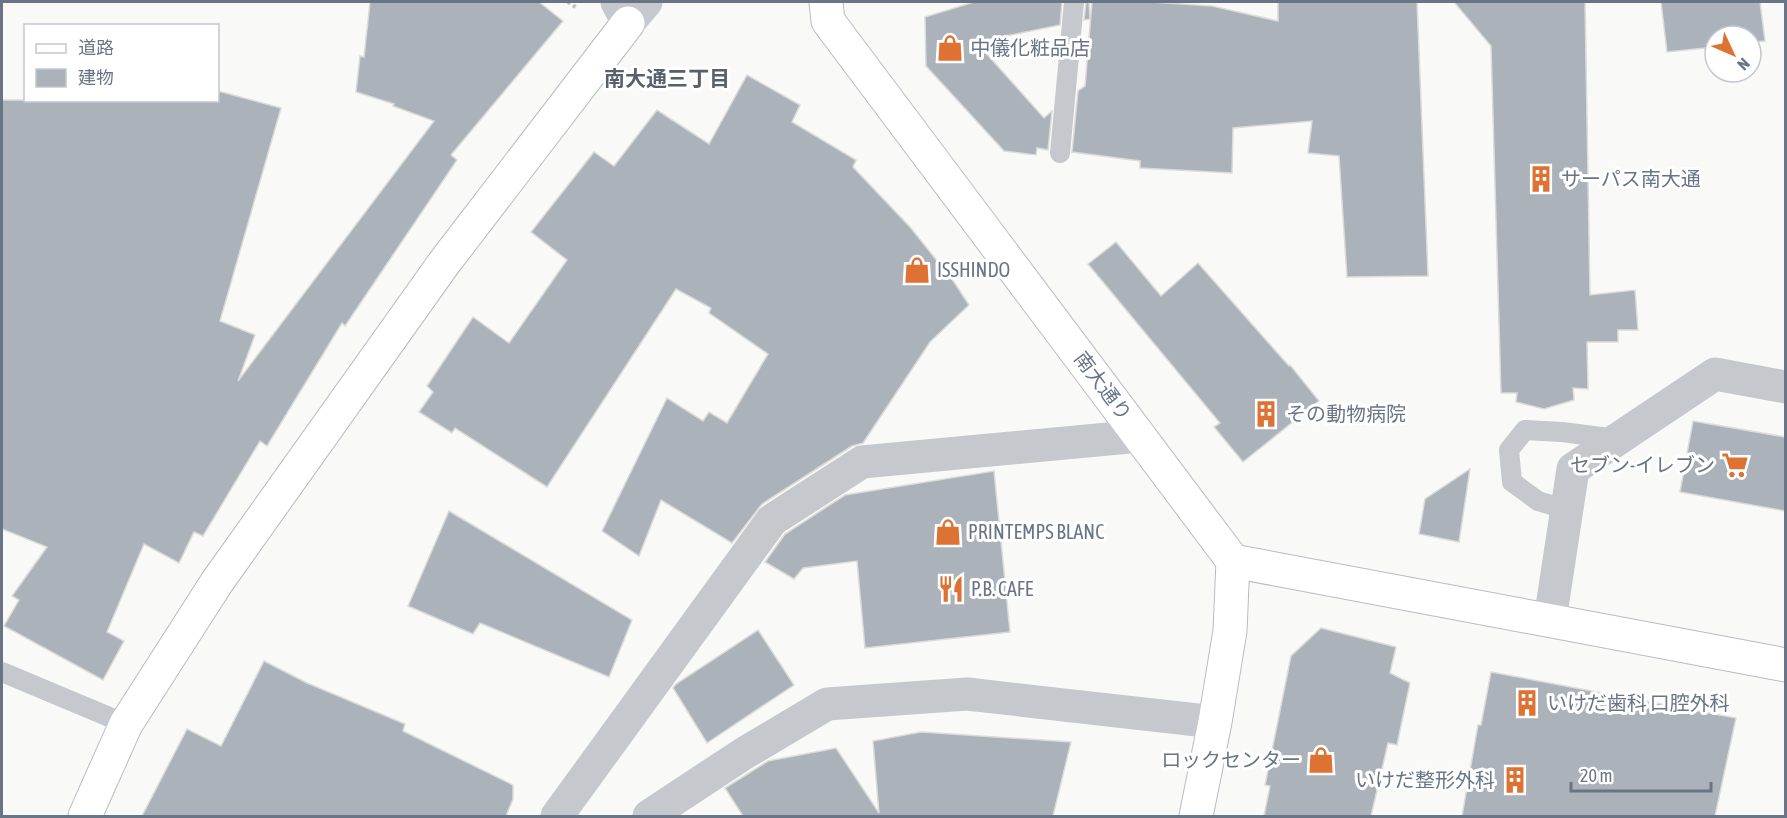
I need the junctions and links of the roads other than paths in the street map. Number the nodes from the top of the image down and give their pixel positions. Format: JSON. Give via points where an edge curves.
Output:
{"nodes":[{"id":1,"x":825,"y":2,"type":"edge"},
{"id":2,"x":1074,"y":2,"type":"edge"},
{"id":3,"x":630,"y":9,"type":"edge"},
{"id":4,"x":1060,"y":153,"type":"dead end"},
{"id":5,"x":1785,"y":387,"type":"edge"},
{"id":6,"x":1140,"y":436,"type":"junction"},
{"id":7,"x":1617,"y":439,"type":"junction"},
{"id":8,"x":1568,"y":510,"type":"junction"},
{"id":9,"x":1233,"y":561,"type":"junction"},
{"id":10,"x":1550,"y":620,"type":"junction"},
{"id":11,"x":1785,"y":665,"type":"edge"},
{"id":12,"x":2,"y":672,"type":"edge"},
{"id":13,"x":1215,"y":722,"type":"junction"},
{"id":14,"x":126,"y":724,"type":"junction"},
{"id":15,"x":85,"y":816,"type":"edge"},
{"id":16,"x":557,"y":816,"type":"edge"},
{"id":17,"x":649,"y":816,"type":"edge"},
{"id":18,"x":1196,"y":816,"type":"edge"}],
"edges":[{"from":1,"to":6,"type":"street","name":"南大通り","via":[[828,21]]},
{"from":2,"to":4,"type":"lane"},
{"from":3,"to":14,"type":"street","via":[[322,432],[217,582]]},
{"from":5,"to":7,"type":"street","via":[[1714,374]]},
{"from":6,"to":9,"type":"street","name":"南大通り"},
{"from":6,"to":16,"type":"street","via":[[862,462],[772,519]]},
{"from":7,"to":8,"type":"street","via":[[1574,469]]},
{"from":7,"to":8,"type":"lane","via":[[1525,430],[1509,450],[1512,482],[1538,501]]},
{"from":8,"to":10,"type":"street"},
{"from":9,"to":10,"type":"street"},
{"from":9,"to":13,"type":"street","via":[[1230,631]]},
{"from":10,"to":11,"type":"street"},
{"from":12,"to":14,"type":"lane"},
{"from":13,"to":17,"type":"street","via":[[967,694],[827,704]]},
{"from":13,"to":18,"type":"street"},
{"from":14,"to":15,"type":"street"}]}
